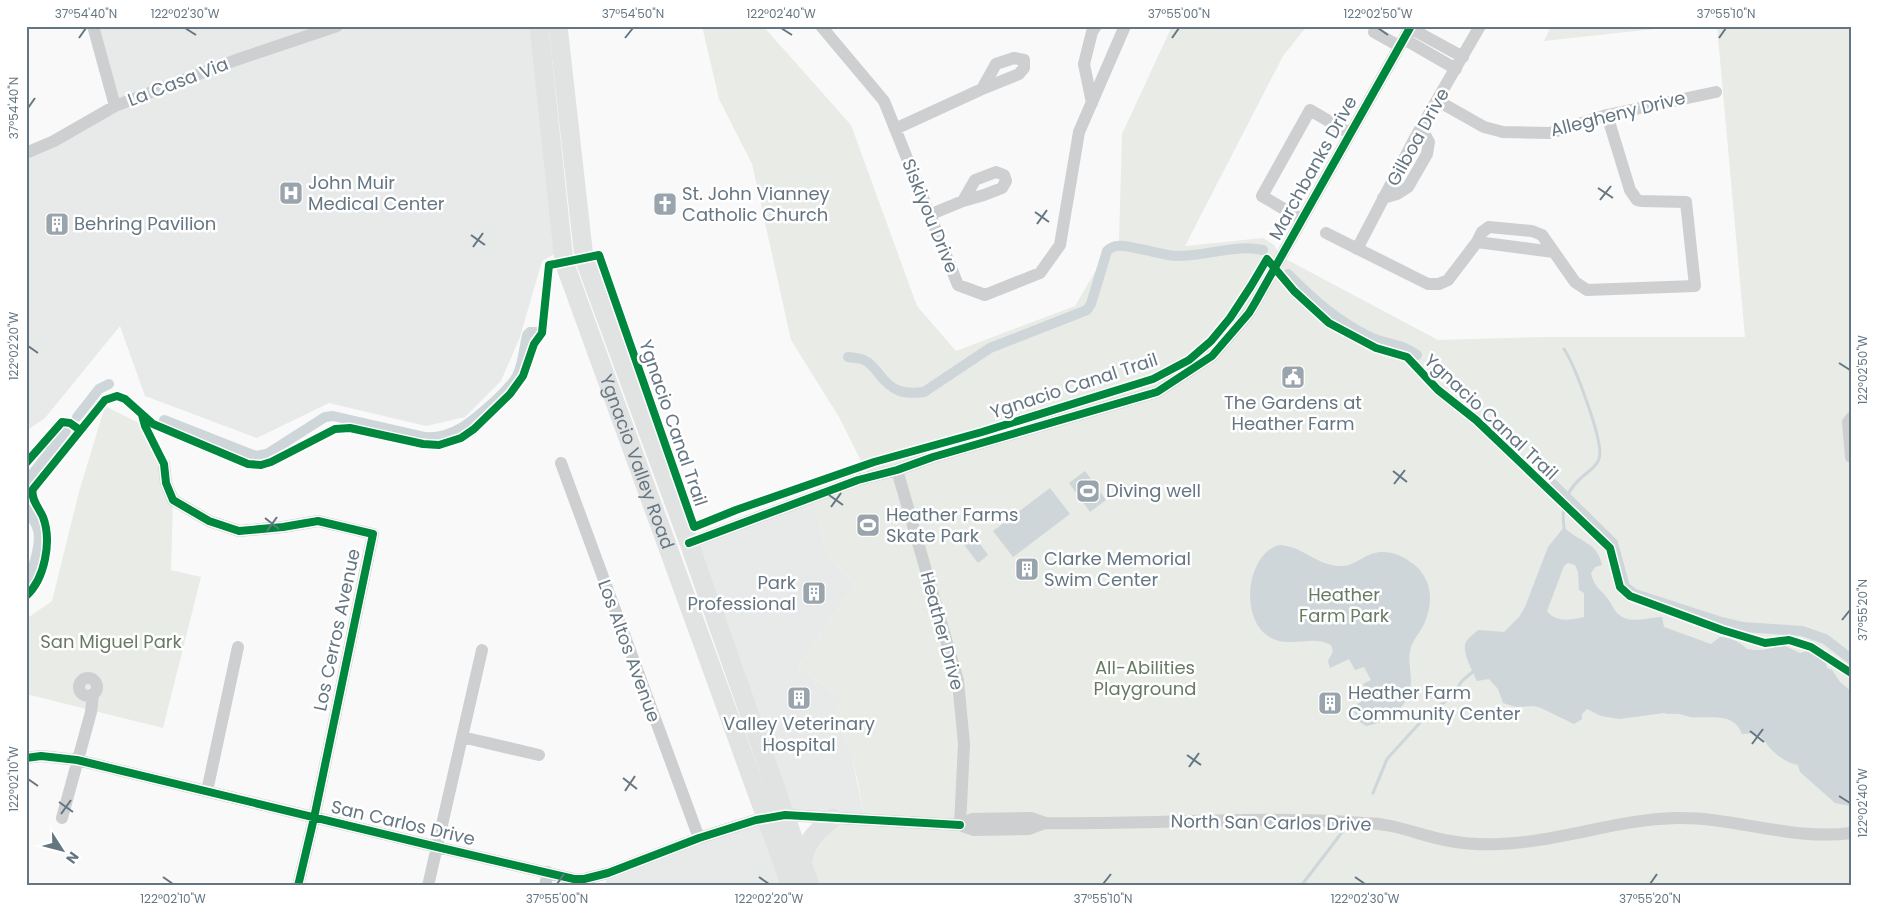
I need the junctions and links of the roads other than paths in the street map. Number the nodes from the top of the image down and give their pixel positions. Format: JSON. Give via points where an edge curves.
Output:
{"nodes":[{"id":1,"x":93,"y":26,"type":"edge"},
{"id":2,"x":337,"y":26,"type":"edge"},
{"id":3,"x":539,"y":26,"type":"edge"},
{"id":4,"x":558,"y":26,"type":"edge"},
{"id":5,"x":821,"y":26,"type":"edge"},
{"id":6,"x":1096,"y":26,"type":"edge"},
{"id":7,"x":1125,"y":26,"type":"edge"},
{"id":8,"x":1480,"y":26,"type":"edge"},
{"id":9,"x":1410,"y":27,"type":"edge"},
{"id":10,"x":1374,"y":32,"type":"dead end"},
{"id":11,"x":1402,"y":43,"type":"junction"},
{"id":12,"x":1463,"y":57,"type":"junction"},
{"id":13,"x":1456,"y":69,"type":"junction"},
{"id":14,"x":982,"y":89,"type":"dead end"},
{"id":15,"x":1716,"y":92,"type":"dead end"},
{"id":16,"x":1438,"y":101,"type":"junction"},
{"id":17,"x":1092,"y":103,"type":"junction"},
{"id":18,"x":115,"y":106,"type":"junction"},
{"id":19,"x":1610,"y":114,"type":"junction"},
{"id":20,"x":1421,"y":128,"type":"junction"},
{"id":21,"x":895,"y":129,"type":"junction"},
{"id":22,"x":1349,"y":133,"type":"junction"},
{"id":23,"x":26,"y":153,"type":"edge"},
{"id":24,"x":1384,"y":198,"type":"junction"},
{"id":25,"x":963,"y":201,"type":"dead end"},
{"id":26,"x":929,"y":215,"type":"junction"},
{"id":27,"x":1301,"y":219,"type":"junction"},
{"id":28,"x":1326,"y":234,"type":"dead end"},
{"id":29,"x":1477,"y":242,"type":"junction"},
{"id":30,"x":1357,"y":249,"type":"junction"},
{"id":31,"x":1554,"y":252,"type":"junction"},
{"id":32,"x":1851,"y":418,"type":"edge"},
{"id":33,"x":1851,"y":456,"type":"edge"},
{"id":34,"x":561,"y":463,"type":"dead end"},
{"id":35,"x":164,"y":464,"type":"dead end"},
{"id":36,"x":897,"y":470,"type":"junction"},
{"id":37,"x":689,"y":543,"type":"junction"},
{"id":38,"x":238,"y":647,"type":"dead end"},
{"id":39,"x":482,"y":650,"type":"dead end"},
{"id":40,"x":93,"y":694,"type":"dead end"},
{"id":41,"x":462,"y":738,"type":"junction"},
{"id":42,"x":539,"y":755,"type":"dead end"},
{"id":43,"x":26,"y":758,"type":"edge"},
{"id":44,"x":78,"y":760,"type":"junction"},
{"id":45,"x":207,"y":791,"type":"junction"},
{"id":46,"x":776,"y":817,"type":"junction"},
{"id":47,"x":62,"y":818,"type":"dead end"},
{"id":48,"x":314,"y":818,"type":"junction"},
{"id":49,"x":833,"y":818,"type":"junction"},
{"id":50,"x":960,"y":825,"type":"junction"},
{"id":51,"x":1851,"y":832,"type":"edge"},
{"id":52,"x":699,"y":838,"type":"junction"},
{"id":53,"x":437,"y":847,"type":"junction"},
{"id":54,"x":802,"y":864,"type":"junction"},
{"id":55,"x":548,"y":872,"type":"junction"},
{"id":56,"x":298,"y":886,"type":"edge"},
{"id":57,"x":428,"y":886,"type":"edge"},
{"id":58,"x":544,"y":886,"type":"edge"},
{"id":59,"x":791,"y":886,"type":"edge"},
{"id":60,"x":810,"y":886,"type":"edge"}],
"edges":[{"from":1,"to":18,"type":"street"},
{"from":2,"to":18,"type":"street","name":"La Casa Via"},
{"from":3,"to":46,"type":"highway","name":"Ygnacio Valley Road","via":[[564,262]]},
{"from":4,"to":37,"type":"highway","name":"Ygnacio Valley Road","via":[[584,258]]},
{"from":5,"to":21,"type":"street","name":"Siskiyou Drive","via":[[884,101]]},
{"from":6,"to":17,"type":"street","via":[[1084,64]]},
{"from":7,"to":17,"type":"street","name":"Siskiyou Drive"},
{"from":8,"to":12,"type":"street","name":"Gilboa Drive"},
{"from":9,"to":11,"type":"street","name":"Marchbanks Drive"},
{"from":9,"to":12,"type":"street"},
{"from":10,"to":11,"type":"street"},
{"from":11,"to":13,"type":"street"},
{"from":11,"to":22,"type":"street","name":"Marchbanks Drive"},
{"from":12,"to":13,"type":"street","name":"Gilboa Drive"},
{"from":13,"to":16,"type":"street","name":"Gilboa Drive"},
{"from":14,"to":21,"type":"street"},
{"from":15,"to":19,"type":"street","name":"Allegheny Drive"},
{"from":16,"to":19,"type":"street","name":"Allegheny Drive","via":[[1484,127],[1502,132],[1550,133]]},
{"from":16,"to":20,"type":"street","name":"Gilboa Drive"},
{"from":17,"to":26,"type":"street","name":"Siskiyou Drive","via":[[1080,132],[1060,245],[1040,273],[985,295],[958,285]]},
{"from":18,"to":23,"type":"street","name":"La Casa Via"},
{"from":19,"to":31,"type":"street","via":[[1634,196],[1641,201],[1686,202],[1695,286],[1587,290],[1574,282]]},
{"from":20,"to":24,"type":"street","name":"Gilboa Drive"},
{"from":20,"to":24,"type":"street","via":[[1429,142],[1427,154],[1408,187]]},
{"from":21,"to":26,"type":"street","name":"Siskiyou Drive"},
{"from":22,"to":27,"type":"street","name":"Marchbanks Drive"},
{"from":22,"to":27,"type":"street","via":[[1310,110],[1262,196]]},
{"from":24,"to":30,"type":"street","name":"Gilboa Drive"},
{"from":25,"to":26,"type":"street"},
{"from":27,"to":36,"type":"street","name":"Marchbanks Drive","via":[[1249,313],[1212,356],[1156,392]]},
{"from":28,"to":30,"type":"street"},
{"from":29,"to":30,"type":"street","via":[[1448,280],[1434,284]]},
{"from":29,"to":31,"type":"street"},
{"from":29,"to":31,"type":"street","via":[[1489,227],[1532,230],[1546,238]]},
{"from":32,"to":33,"type":"street","via":[[1848,422]]},
{"from":34,"to":52,"type":"street","name":"Los Altos Avenue"},
{"from":35,"to":48,"type":"street","name":"Los Cerros Avenue","via":[[166,483],[173,500],[209,521],[239,531],[318,521],[373,534]]},
{"from":36,"to":37,"type":"street","name":"Marchbanks Drive","via":[[845,484]]},
{"from":36,"to":50,"type":"street","name":"Heather Drive","via":[[958,681],[964,744]]},
{"from":37,"to":46,"type":"highway","name":"Ygnacio Valley Road"},
{"from":38,"to":45,"type":"street"},
{"from":39,"to":41,"type":"street"},
{"from":40,"to":44,"type":"street"},
{"from":41,"to":42,"type":"street"},
{"from":41,"to":53,"type":"street"},
{"from":43,"to":44,"type":"street","name":"San Carlos Drive","via":[[40,756]]},
{"from":44,"to":45,"type":"street","name":"San Carlos Drive"},
{"from":44,"to":47,"type":"street"},
{"from":45,"to":48,"type":"street","name":"San Carlos Drive"},
{"from":46,"to":49,"type":"street","name":"North San Carlos Drive"},
{"from":46,"to":52,"type":"street","name":"San Carlos Drive"},
{"from":46,"to":54,"type":"highway","name":"Ygnacio Valley Road"},
{"from":46,"to":59,"type":"highway","name":"Ygnacio Valley Road"},
{"from":48,"to":53,"type":"street","name":"San Carlos Drive"},
{"from":48,"to":56,"type":"street","name":"Los Cerros Avenue"},
{"from":49,"to":50,"type":"street","name":"North San Carlos Drive"},
{"from":49,"to":54,"type":"highway","via":[[805,848]]},
{"from":50,"to":51,"type":"street","name":"North San Carlos Drive","via":[[974,830],[1030,829],[1045,823],[1296,820],[1390,825],[1472,844],[1526,842],[1663,818],[1724,821],[1813,835]]},
{"from":52,"to":55,"type":"street","name":"San Carlos Drive","via":[[584,879]]},
{"from":53,"to":55,"type":"street","name":"San Carlos Drive"},
{"from":53,"to":57,"type":"street"},
{"from":54,"to":60,"type":"highway","name":"Ygnacio Valley Road"},
{"from":55,"to":58,"type":"street"}]}
